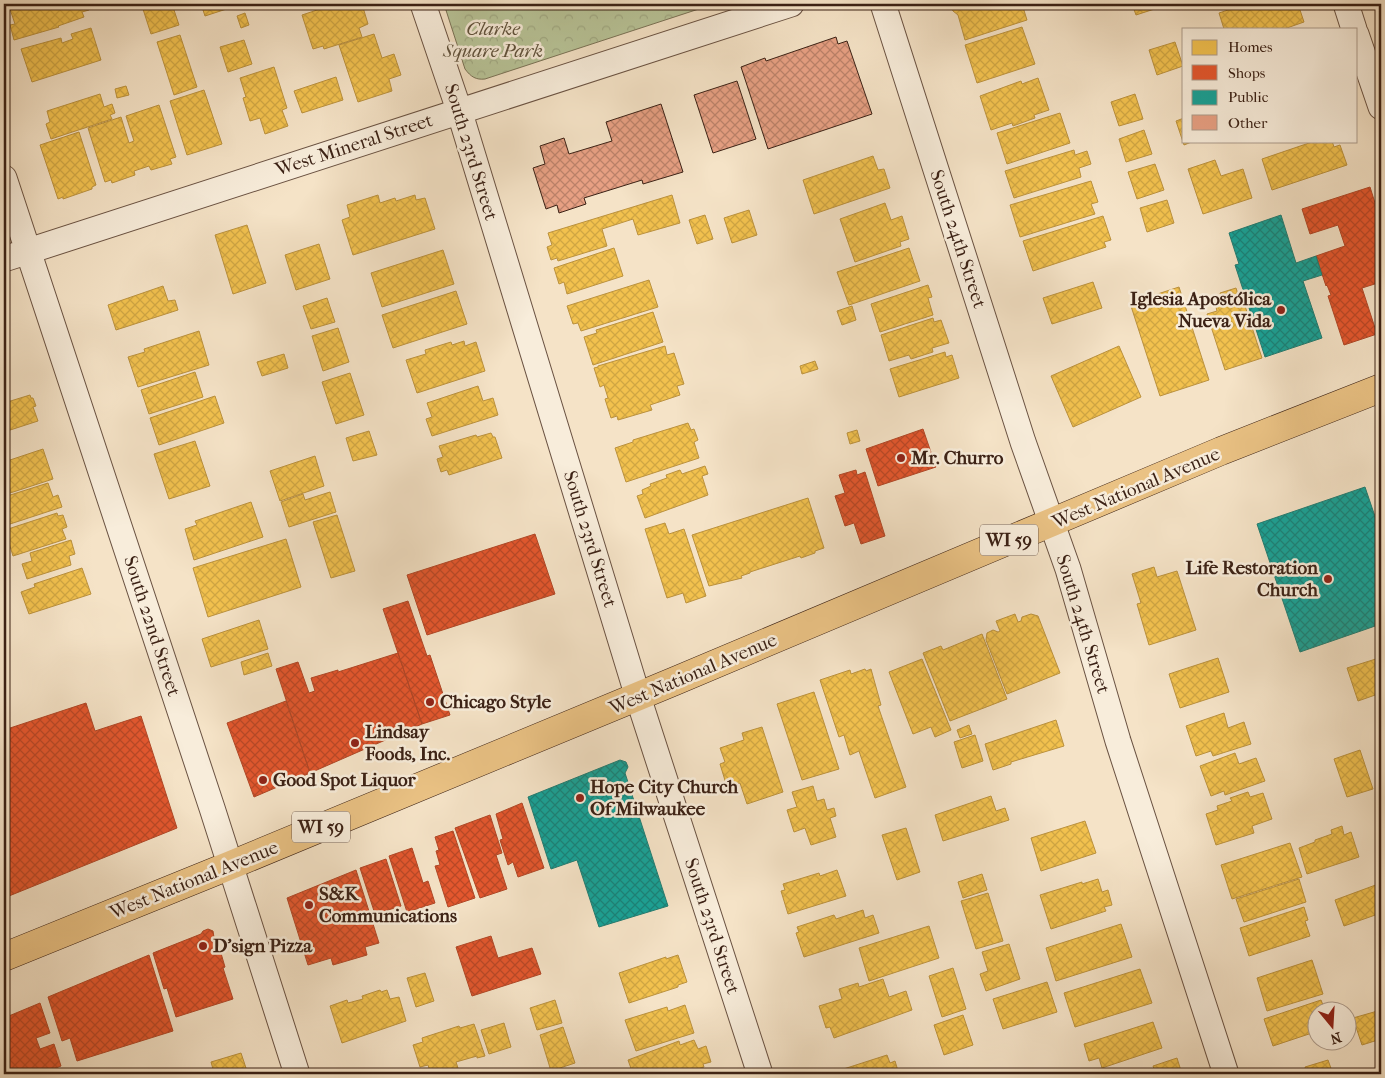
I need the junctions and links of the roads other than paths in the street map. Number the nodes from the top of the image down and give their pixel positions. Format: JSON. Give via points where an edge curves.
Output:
{"nodes":[{"id":1,"x":423,"y":4,"type":"edge"},
{"id":2,"x":790,"y":4,"type":"edge"},
{"id":3,"x":883,"y":4,"type":"edge"},
{"id":4,"x":1346,"y":4,"type":"edge"},
{"id":5,"x":1354,"y":28,"type":"edge"},
{"id":6,"x":1358,"y":40,"type":"edge"},
{"id":7,"x":1381,"y":107,"type":"edge"},
{"id":8,"x":459,"y":110,"type":"junction"},
{"id":9,"x":4,"y":178,"type":"edge"},
{"id":10,"x":27,"y":251,"type":"junction"},
{"id":11,"x":4,"y":259,"type":"edge"},
{"id":12,"x":1381,"y":388,"type":"edge"},
{"id":13,"x":1052,"y":524,"type":"junction"},
{"id":14,"x":638,"y":697,"type":"junction"},
{"id":15,"x":231,"y":866,"type":"junction"},
{"id":16,"x":4,"y":957,"type":"edge"},
{"id":17,"x":296,"y":1074,"type":"edge"},
{"id":18,"x":760,"y":1074,"type":"edge"},
{"id":19,"x":1226,"y":1074,"type":"edge"}],
"edges":[{"from":1,"to":8,"type":"street","name":"South 23rd Street"},
{"from":2,"to":8,"type":"street","name":"West Mineral Street"},
{"from":3,"to":13,"type":"street","name":"South 24th Street"},
{"from":4,"to":5,"type":"street"},
{"from":6,"to":7,"type":"street"},
{"from":8,"to":10,"type":"street","name":"West Mineral Street"},
{"from":8,"to":14,"type":"street","name":"South 23rd Street"},
{"from":9,"to":10,"type":"street","name":"South 22nd Street"},
{"from":10,"to":11,"type":"street","name":"West Mineral Street"},
{"from":10,"to":15,"type":"street","name":"South 22nd Street"},
{"from":12,"to":13,"type":"main road","name":"West National Avenue","number":"WI 59","via":[[1221,451]]},
{"from":13,"to":14,"type":"main road","name":"West National Avenue","number":"WI 59"},
{"from":13,"to":19,"type":"street","name":"South 24th Street","via":[[1118,741]]},
{"from":14,"to":15,"type":"main road","name":"West National Avenue","number":"WI 59"},
{"from":14,"to":18,"type":"street","name":"South 23rd Street"},
{"from":15,"to":16,"type":"main road","name":"West National Avenue","number":"WI 59"},
{"from":15,"to":17,"type":"street","name":"South 22nd Street"}]}
